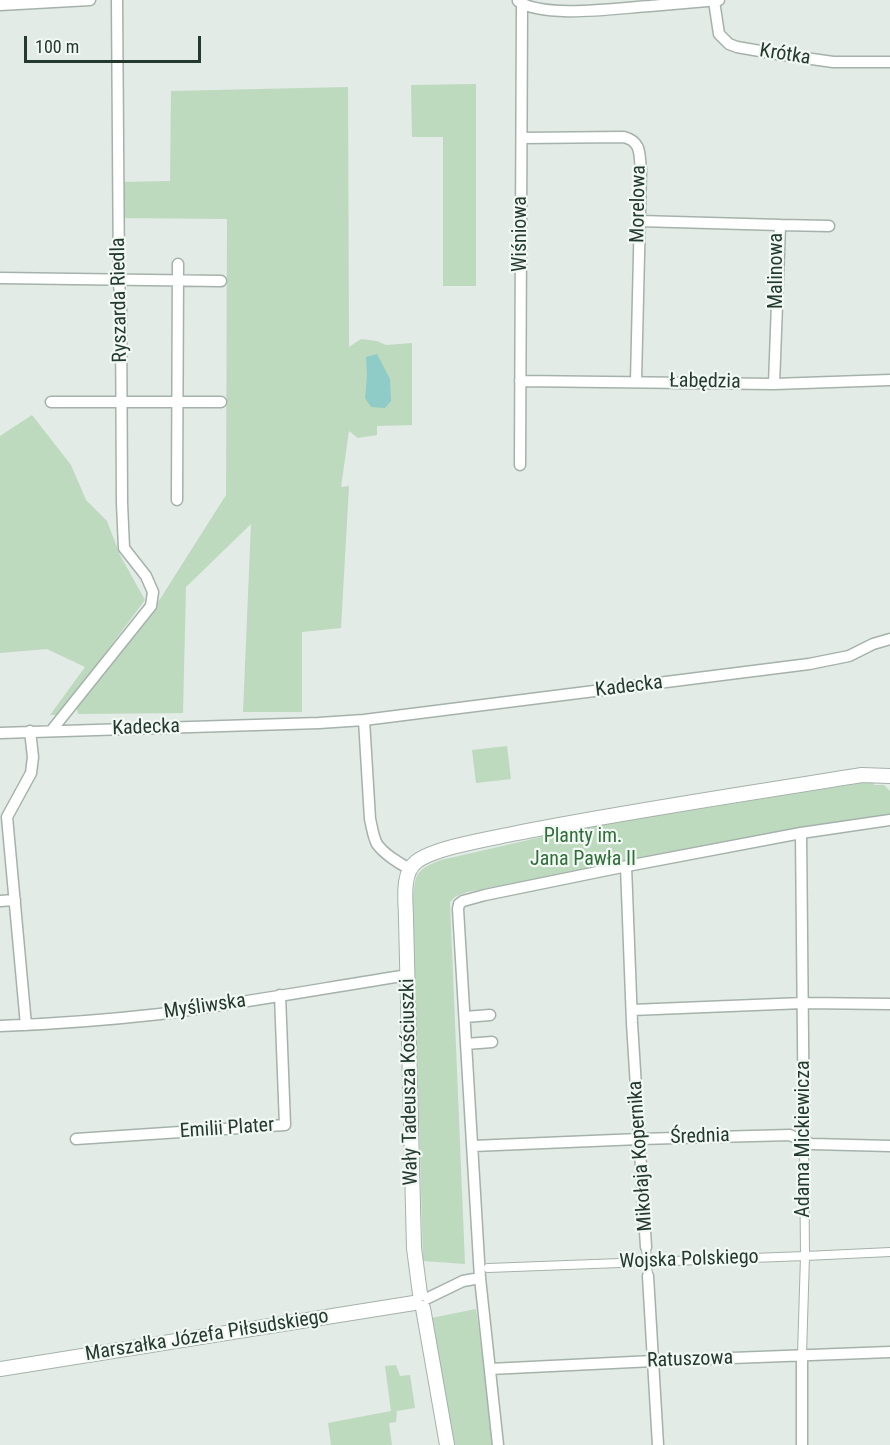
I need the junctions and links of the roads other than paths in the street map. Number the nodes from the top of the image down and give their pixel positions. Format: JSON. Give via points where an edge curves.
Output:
{"nodes":[{"id":1,"x":90,"y":0,"type":"edge"},
{"id":2,"x":117,"y":0,"type":"edge"},
{"id":3,"x":714,"y":0,"type":"edge"},
{"id":4,"x":719,"y":0,"type":"edge"},
{"id":5,"x":519,"y":2,"type":"edge"},
{"id":6,"x":0,"y":5,"type":"edge"},
{"id":7,"x":890,"y":62,"type":"edge"},
{"id":8,"x":522,"y":138,"type":"junction"},
{"id":9,"x":639,"y":221,"type":"junction"},
{"id":10,"x":780,"y":225,"type":"junction"},
{"id":11,"x":829,"y":226,"type":"dead end"},
{"id":12,"x":178,"y":264,"type":"dead end"},
{"id":13,"x":0,"y":278,"type":"edge"},
{"id":14,"x":119,"y":280,"type":"junction"},
{"id":15,"x":177,"y":280,"type":"junction"},
{"id":16,"x":221,"y":281,"type":"dead end"},
{"id":17,"x":890,"y":380,"type":"edge"},
{"id":18,"x":520,"y":381,"type":"junction"},
{"id":19,"x":636,"y":381,"type":"junction"},
{"id":20,"x":774,"y":384,"type":"junction"},
{"id":21,"x":51,"y":402,"type":"dead end"},
{"id":22,"x":122,"y":402,"type":"junction"},
{"id":23,"x":177,"y":402,"type":"junction"},
{"id":24,"x":221,"y":402,"type":"dead end"},
{"id":25,"x":520,"y":465,"type":"dead end"},
{"id":26,"x":177,"y":500,"type":"dead end"},
{"id":27,"x":890,"y":639,"type":"edge"},
{"id":28,"x":364,"y":720,"type":"junction"},
{"id":29,"x":51,"y":730,"type":"junction"},
{"id":30,"x":30,"y":731,"type":"junction"},
{"id":31,"x":0,"y":733,"type":"edge"},
{"id":32,"x":890,"y":776,"type":"edge"},
{"id":33,"x":890,"y":820,"type":"edge"},
{"id":34,"x":801,"y":833,"type":"junction"},
{"id":35,"x":626,"y":866,"type":"junction"},
{"id":36,"x":410,"y":869,"type":"junction"},
{"id":37,"x":15,"y":900,"type":"junction"},
{"id":38,"x":0,"y":901,"type":"edge"},
{"id":39,"x":408,"y":975,"type":"junction"},
{"id":40,"x":280,"y":995,"type":"junction"},
{"id":41,"x":803,"y":1003,"type":"junction"},
{"id":42,"x":890,"y":1004,"type":"edge"},
{"id":43,"x":632,"y":1010,"type":"junction"},
{"id":44,"x":490,"y":1016,"type":"dead end"},
{"id":45,"x":465,"y":1017,"type":"junction"},
{"id":46,"x":26,"y":1025,"type":"junction"},
{"id":47,"x":0,"y":1026,"type":"edge"},
{"id":48,"x":492,"y":1042,"type":"dead end"},
{"id":49,"x":466,"y":1044,"type":"junction"},
{"id":50,"x":75,"y":1139,"type":"dead end"},
{"id":51,"x":639,"y":1139,"type":"junction"},
{"id":52,"x":804,"y":1142,"type":"junction"},
{"id":53,"x":473,"y":1146,"type":"junction"},
{"id":54,"x":890,"y":1146,"type":"edge"},
{"id":55,"x":646,"y":1247,"type":"joint"},
{"id":56,"x":890,"y":1252,"type":"edge"},
{"id":57,"x":804,"y":1256,"type":"junction"},
{"id":58,"x":647,"y":1262,"type":"junction"},
{"id":59,"x":488,"y":1268,"type":"dead end"},
{"id":60,"x":648,"y":1276,"type":"joint"},
{"id":61,"x":480,"y":1278,"type":"junction"},
{"id":62,"x":421,"y":1301,"type":"junction"},
{"id":63,"x":890,"y":1352,"type":"edge"},
{"id":64,"x":802,"y":1355,"type":"junction"},
{"id":65,"x":653,"y":1361,"type":"junction"},
{"id":66,"x":0,"y":1369,"type":"edge"},
{"id":67,"x":490,"y":1369,"type":"junction"},
{"id":68,"x":447,"y":1445,"type":"edge"},
{"id":69,"x":498,"y":1445,"type":"edge"},
{"id":70,"x":658,"y":1445,"type":"edge"},
{"id":71,"x":802,"y":1445,"type":"edge"}],
"edges":[{"from":1,"to":6,"type":"street"},
{"from":2,"to":14,"type":"street","name":"Ryszarda Riedla"},
{"from":3,"to":4,"type":"street"},
{"from":3,"to":5,"type":"street","via":[[569,11],[538,9]]},
{"from":3,"to":7,"type":"street","name":"Krótka","via":[[719,34],[737,47],[833,62]]},
{"from":5,"to":8,"type":"street","name":"Wiśniowa"},
{"from":8,"to":9,"type":"street","name":"Morelowa","via":[[633,140],[639,147],[641,170]]},
{"from":8,"to":18,"type":"street","name":"Wiśniowa"},
{"from":9,"to":10,"type":"street","name":"Malinowa"},
{"from":9,"to":19,"type":"street","name":"Morelowa"},
{"from":10,"to":11,"type":"street"},
{"from":10,"to":20,"type":"street","name":"Malinowa"},
{"from":12,"to":15,"type":"street"},
{"from":13,"to":14,"type":"street"},
{"from":14,"to":15,"type":"street"},
{"from":14,"to":22,"type":"street","name":"Ryszarda Riedla"},
{"from":15,"to":16,"type":"street"},
{"from":15,"to":23,"type":"street"},
{"from":17,"to":20,"type":"street","name":"Łabędzia"},
{"from":18,"to":19,"type":"street","name":"Łabędzia"},
{"from":18,"to":25,"type":"street","name":"Wiśniowa"},
{"from":19,"to":20,"type":"street","name":"Łabędzia"},
{"from":21,"to":22,"type":"street"},
{"from":22,"to":23,"type":"street"},
{"from":22,"to":29,"type":"street","name":"Ryszarda Riedla","via":[[124,548],[146,576],[153,592],[151,606]]},
{"from":23,"to":24,"type":"street"},
{"from":23,"to":26,"type":"street"},
{"from":27,"to":28,"type":"street","name":"Kadecka","via":[[849,657],[809,664]]},
{"from":28,"to":29,"type":"street","name":"Kadecka"},
{"from":28,"to":36,"type":"street","via":[[373,834],[377,844]]},
{"from":29,"to":30,"type":"street","name":"Kadecka"},
{"from":30,"to":31,"type":"street","name":"Kadecka"},
{"from":30,"to":37,"type":"street","via":[[31,773],[7,817]]},
{"from":32,"to":36,"type":"street","via":[[862,775],[544,828],[437,853],[424,857]]},
{"from":33,"to":34,"type":"street"},
{"from":34,"to":35,"type":"street"},
{"from":34,"to":41,"type":"street","name":"Adama Mickiewicza"},
{"from":35,"to":43,"type":"street","name":"Mikołaja Kopernika"},
{"from":35,"to":45,"type":"street","via":[[485,895],[459,904]]},
{"from":36,"to":39,"type":"street","name":"Wały Tadeusza Kościuszki","via":[[406,899]]},
{"from":37,"to":38,"type":"street"},
{"from":37,"to":46,"type":"street"},
{"from":39,"to":40,"type":"street","name":"Myśliwska"},
{"from":39,"to":62,"type":"street","name":"Wały Tadeusza Kościuszki","via":[[414,1248]]},
{"from":40,"to":46,"type":"street","name":"Myśliwska","via":[[157,1014]]},
{"from":40,"to":50,"type":"street","name":"Emilii Plater","via":[[285,1125]]},
{"from":41,"to":42,"type":"street"},
{"from":41,"to":43,"type":"street"},
{"from":41,"to":52,"type":"street","name":"Adama Mickiewicza"},
{"from":43,"to":51,"type":"street","name":"Mikołaja Kopernika"},
{"from":44,"to":45,"type":"street"},
{"from":45,"to":49,"type":"street"},
{"from":46,"to":47,"type":"street","name":"Myśliwska"},
{"from":48,"to":49,"type":"street"},
{"from":49,"to":53,"type":"street"},
{"from":51,"to":52,"type":"street","name":"Średnia","via":[[790,1135]]},
{"from":51,"to":53,"type":"street","name":"Średnia"},
{"from":51,"to":55,"type":"street","name":"Mikołaja Kopernika"},
{"from":52,"to":54,"type":"street","name":"Średnia"},
{"from":52,"to":57,"type":"street","name":"Adama Mickiewicza"},
{"from":53,"to":61,"type":"street"},
{"from":55,"to":58,"type":"street","name":"Mikołaja Kopernika"},
{"from":56,"to":57,"type":"street","name":"Wojska Polskiego"},
{"from":57,"to":58,"type":"street","name":"Wojska Polskiego"},
{"from":57,"to":64,"type":"street","name":"Adama Mickiewicza"},
{"from":58,"to":59,"type":"street","name":"Wojska Polskiego"},
{"from":58,"to":60,"type":"street","name":"Mikołaja Kopernika"},
{"from":60,"to":65,"type":"street","name":"Mikołaja Kopernika"},
{"from":61,"to":62,"type":"street","via":[[463,1281]]},
{"from":61,"to":67,"type":"street"},
{"from":62,"to":66,"type":"street","name":"Marszałka Józefa Piłsudskiego"},
{"from":62,"to":68,"type":"street","name":"Wały Tadeusza Kościuszki"},
{"from":63,"to":64,"type":"street","name":"Ratuszowa"},
{"from":64,"to":65,"type":"street","name":"Ratuszowa"},
{"from":64,"to":71,"type":"street","name":"Adama Mickiewicza"},
{"from":65,"to":67,"type":"street","name":"Ratuszowa"},
{"from":65,"to":70,"type":"street","name":"Mikołaja Kopernika"},
{"from":67,"to":69,"type":"street"}]}
